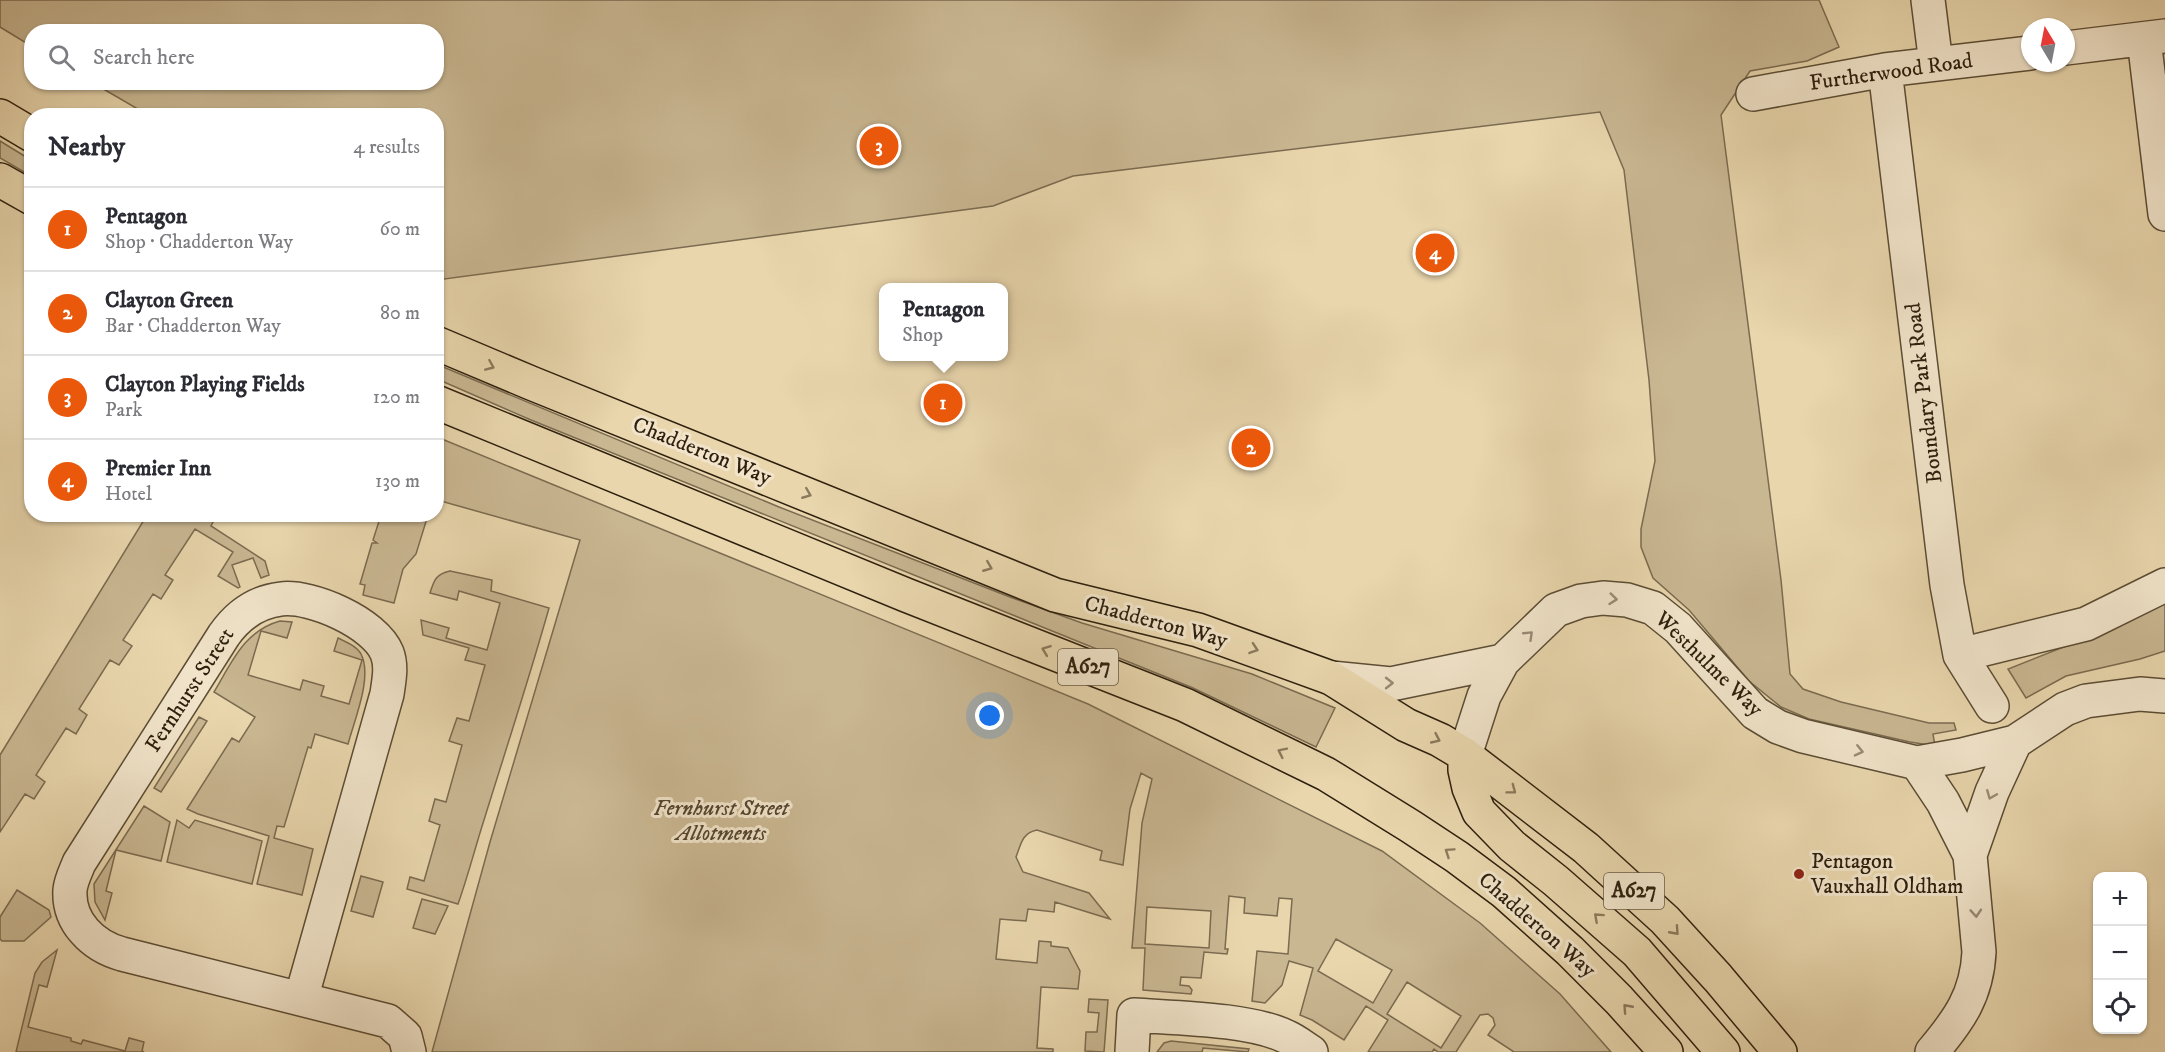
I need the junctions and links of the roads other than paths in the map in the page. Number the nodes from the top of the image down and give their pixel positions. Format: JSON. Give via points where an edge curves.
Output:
{"nodes":[{"id":1,"x":1928,"y":0,"type":"edge"},
{"id":2,"x":2155,"y":38,"type":"edge"},
{"id":3,"x":2075,"y":47,"type":"edge"},
{"id":4,"x":2021,"y":54,"type":"edge"},
{"id":5,"x":1936,"y":64,"type":"junction"},
{"id":6,"x":1885,"y":70,"type":"junction"},
{"id":7,"x":1754,"y":94,"type":"dead end"},
{"id":8,"x":0,"y":116,"type":"edge"},
{"id":9,"x":24,"y":130,"type":"edge"},
{"id":10,"x":0,"y":180,"type":"edge"},
{"id":11,"x":24,"y":194,"type":"edge"},
{"id":12,"x":2165,"y":214,"type":"edge"},
{"id":13,"x":444,"y":346,"type":"edge"},
{"id":14,"x":444,"y":405,"type":"edge"},
{"id":15,"x":2165,"y":585,"type":"edge"},
{"id":16,"x":1960,"y":655,"type":"junction"},
{"id":17,"x":1503,"y":661,"type":"junction"},
{"id":18,"x":1331,"y":678,"type":"junction"},
{"id":19,"x":2165,"y":696,"type":"edge"},
{"id":20,"x":1992,"y":706,"type":"dead end"},
{"id":21,"x":2015,"y":742,"type":"junction"},
{"id":22,"x":1465,"y":755,"type":"junction"},
{"id":23,"x":1917,"y":763,"type":"junction"},
{"id":24,"x":1970,"y":855,"type":"junction"},
{"id":25,"x":301,"y":999,"type":"junction"},
{"id":26,"x":409,"y":1052,"type":"edge"},
{"id":27,"x":1132,"y":1052,"type":"edge"},
{"id":28,"x":1311,"y":1052,"type":"edge"},
{"id":29,"x":1666,"y":1052,"type":"edge"},
{"id":30,"x":1724,"y":1052,"type":"edge"},
{"id":31,"x":1780,"y":1052,"type":"edge"},
{"id":32,"x":1932,"y":1052,"type":"edge"}],
"edges":[{"from":1,"to":5,"type":"street"},
{"from":2,"to":3,"type":"street"},
{"from":2,"to":12,"type":"street"},
{"from":4,"to":5,"type":"street","name":"Furtherwood Road"},
{"from":5,"to":6,"type":"street","name":"Furtherwood Road"},
{"from":6,"to":7,"type":"street","name":"Furtherwood Road"},
{"from":6,"to":16,"type":"street","name":"Boundary Park Road","via":[[1947,585]]},
{"from":8,"to":9,"type":"highway"},
{"from":10,"to":11,"type":"highway"},
{"from":13,"to":18,"type":"highway","name":"Chadderton Way","number":"A627","one_way":true,"via":[[1055,595],[1198,630]]},
{"from":29,"to":14,"type":"highway","name":"Chadderton Way","number":"A627","one_way":true,"via":[[1570,951],[1503,892],[1438,844],[1326,774],[1185,705]]},
{"from":15,"to":16,"type":"street","via":[[2086,624]]},
{"from":16,"to":20,"type":"street","name":"Boundary Park Road"},
{"from":18,"to":17,"type":"street","one_way":true,"via":[[1391,684]]},
{"from":17,"to":22,"type":"street","name":"Westhulme Way","via":[[1484,696]]},
{"from":17,"to":23,"type":"street","name":"Westhulme Way","one_way":true,"via":[[1556,610],[1581,601],[1627,600],[1653,608],[1678,628],[1755,713],[1778,727]]},
{"from":18,"to":22,"type":"highway","name":"Chadderton Way","number":"A627","one_way":true,"via":[[1406,725]]},
{"from":19,"to":21,"type":"street","name":"Westhulme Way","via":[[2140,694],[2086,701]]},
{"from":21,"to":23,"type":"street","name":"Westhulme Way"},
{"from":21,"to":24,"type":"street","one_way":true},
{"from":30,"to":22,"type":"highway","number":"A627","one_way":true,"via":[[1637,952],[1512,846],[1479,812],[1469,788]]},
{"from":22,"to":31,"type":"highway","name":"Chadderton Way","number":"A627","one_way":true,"via":[[1586,848],[1665,920]]},
{"from":23,"to":24,"type":"street","via":[[1943,802]]},
{"from":24,"to":32,"type":"street","one_way":true,"via":[[1978,966],[1970,999],[1958,1021]]},
{"from":25,"to":25,"type":"street","name":"Fernhurst Street","via":[[102,947],[78,921],[70,890],[79,863],[231,626],[243,613],[282,599],[307,601],[360,624],[383,646],[390,674]]},
{"from":25,"to":26,"type":"street","name":"Fernhurst Street","via":[[388,1021],[405,1036]]},
{"from":27,"to":28,"type":"street","via":[[1134,1015],[1256,1028],[1286,1036]]}]}
